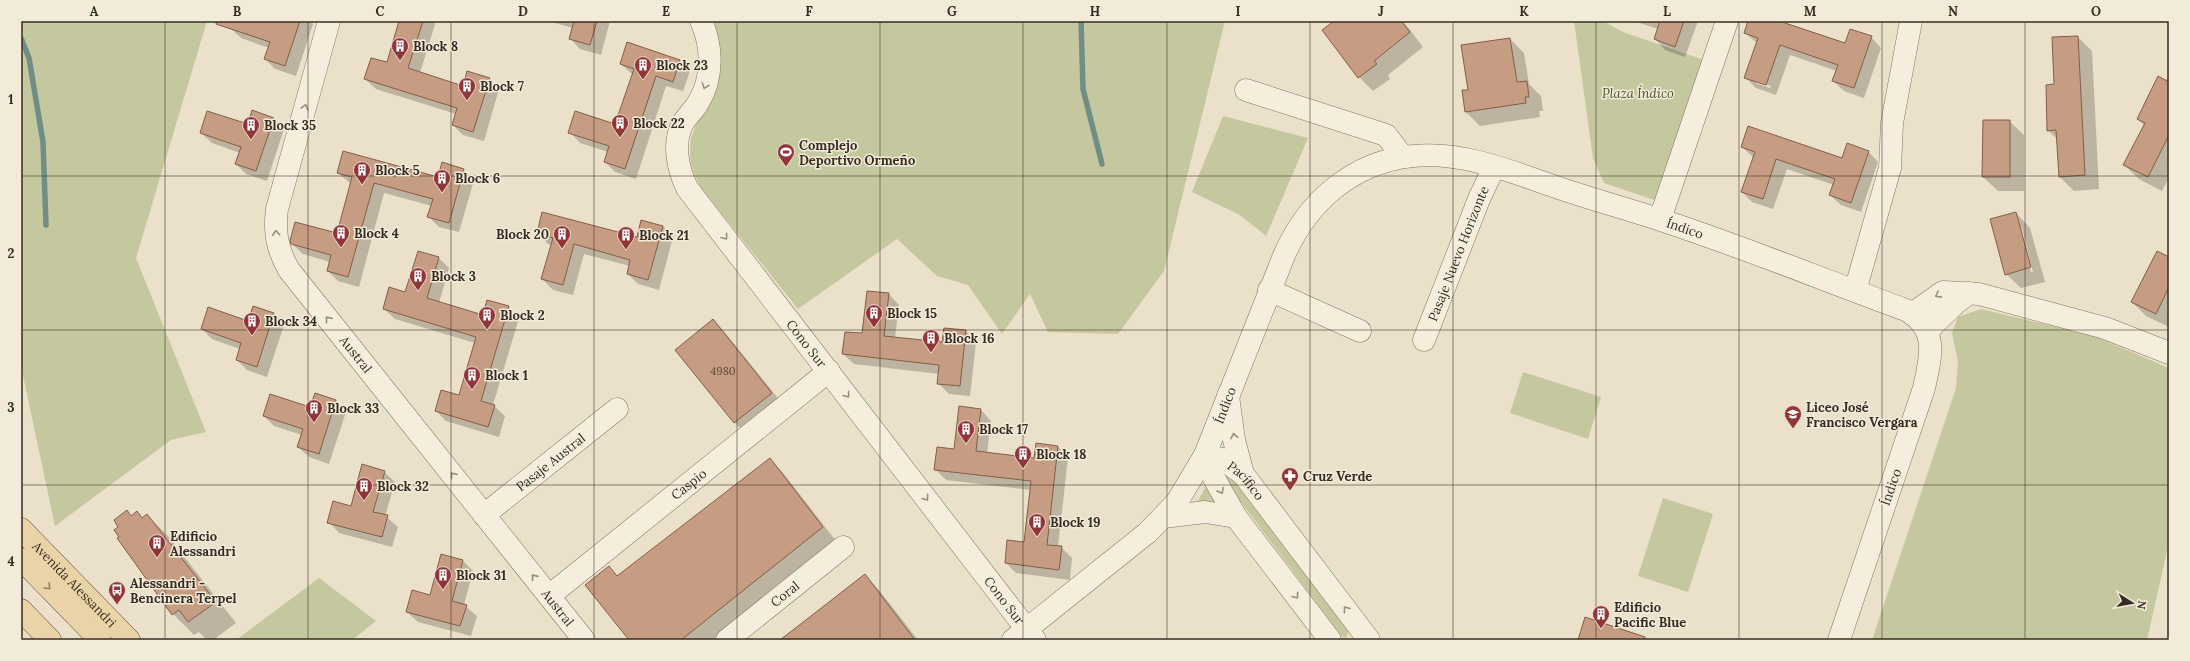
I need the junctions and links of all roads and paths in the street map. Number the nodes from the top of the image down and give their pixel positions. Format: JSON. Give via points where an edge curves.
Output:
{"nodes":[{"id":1,"x":329,"y":21,"type":"edge"},
{"id":2,"x":701,"y":21,"type":"edge"},
{"id":3,"x":1726,"y":21,"type":"edge"},
{"id":4,"x":1911,"y":21,"type":"edge"},
{"id":5,"x":1246,"y":90,"type":"dead end"},
{"id":6,"x":1403,"y":157,"type":"junction"},
{"id":7,"x":1494,"y":168,"type":"junction"},
{"id":8,"x":1660,"y":220,"type":"junction"},
{"id":9,"x":1269,"y":290,"type":"junction"},
{"id":10,"x":1855,"y":291,"type":"junction"},
{"id":11,"x":1969,"y":293,"type":"junction"},
{"id":12,"x":1912,"y":314,"type":"junction"},
{"id":13,"x":1927,"y":331,"type":"junction"},
{"id":14,"x":1360,"y":332,"type":"dead end"},
{"id":15,"x":1424,"y":340,"type":"dead end"},
{"id":16,"x":2169,"y":353,"type":"edge"},
{"id":17,"x":829,"y":371,"type":"junction"},
{"id":18,"x":1227,"y":395,"type":"junction"},
{"id":19,"x":617,"y":409,"type":"dead end"},
{"id":20,"x":1205,"y":455,"type":"junction"},
{"id":21,"x":1243,"y":474,"type":"junction"},
{"id":22,"x":484,"y":515,"type":"junction"},
{"id":23,"x":1163,"y":517,"type":"junction"},
{"id":24,"x":1236,"y":517,"type":"junction"},
{"id":25,"x":21,"y":528,"type":"edge"},
{"id":26,"x":843,"y":547,"type":"dead end"},
{"id":27,"x":21,"y":559,"type":"edge"},
{"id":28,"x":549,"y":596,"type":"junction"},
{"id":29,"x":21,"y":610,"type":"edge"},
{"id":30,"x":1025,"y":636,"type":"edge"},
{"id":31,"x":50,"y":640,"type":"edge"},
{"id":32,"x":100,"y":640,"type":"edge"},
{"id":33,"x":129,"y":640,"type":"edge"},
{"id":34,"x":584,"y":640,"type":"edge"},
{"id":35,"x":727,"y":640,"type":"edge"},
{"id":36,"x":1330,"y":640,"type":"edge"},
{"id":37,"x":1369,"y":640,"type":"edge"},
{"id":38,"x":1839,"y":640,"type":"edge"}],
"edges":[{"from":22,"to":1,"type":"street","name":"Austral","one_way":true,"via":[[289,270],[278,249],[275,223],[277,209]]},
{"from":2,"to":17,"type":"street","name":"Cono Sur","one_way":true,"via":[[708,41],[710,66],[704,91],[683,123],[678,137],[677,152],[683,178],[694,197]]},
{"from":3,"to":8,"type":"street","name":"Índico"},
{"from":4,"to":10,"type":"street","via":[[1892,123],[1890,168]]},
{"from":5,"to":6,"type":"street","via":[[1386,135]]},
{"from":6,"to":7,"type":"street","name":"Índico","via":[[1455,157]]},
{"from":6,"to":9,"type":"street","name":"Índico","via":[[1365,168],[1335,186],[1321,198],[1290,240]]},
{"from":7,"to":8,"type":"street","name":"Índico"},
{"from":7,"to":15,"type":"street","name":"Pasaje Nuevo Horizonte"},
{"from":8,"to":10,"type":"street","name":"Índico"},
{"from":9,"to":14,"type":"street"},
{"from":9,"to":18,"type":"street","name":"Índico"},
{"from":10,"to":12,"type":"street","name":"Índico"},
{"from":11,"to":12,"type":"street","one_way":true,"via":[[1943,292]]},
{"from":11,"to":13,"type":"street"},
{"from":11,"to":16,"type":"street","via":[[2105,328]]},
{"from":12,"to":13,"type":"street","name":"Índico"},
{"from":13,"to":38,"type":"street","name":"Índico","via":[[1931,352],[1924,388]]},
{"from":17,"to":28,"type":"street","name":"Caspio"},
{"from":17,"to":30,"type":"street","name":"Cono Sur","one_way":true},
{"from":18,"to":20,"type":"street","name":"Índico"},
{"from":21,"to":18,"type":"street","one_way":true,"via":[[1234,440]]},
{"from":19,"to":22,"type":"street","name":"Pasaje Austral"},
{"from":20,"to":21,"type":"street","name":"Pacífico","via":[[1222,459]]},
{"from":20,"to":23,"type":"street","name":"Índico","via":[[1177,502]]},
{"from":20,"to":24,"type":"street","name":"Pacífico","one_way":true,"via":[[1211,473]]},
{"from":37,"to":21,"type":"street","name":"Pacífico","one_way":true},
{"from":28,"to":22,"type":"street","name":"Austral","one_way":true},
{"from":23,"to":24,"type":"street","via":[[1205,512]]},
{"from":23,"to":30,"type":"street","name":"Índico"},
{"from":24,"to":36,"type":"street","name":"Pacífico","one_way":true},
{"from":25,"to":33,"type":"main road","name":"Avenida Alessandri"},
{"from":26,"to":35,"type":"street","name":"Coral"},
{"from":27,"to":32,"type":"main road","name":"Avenida Alessandri","one_way":true},
{"from":28,"to":34,"type":"street","name":"Austral"},
{"from":29,"to":31,"type":"main road"}]}
